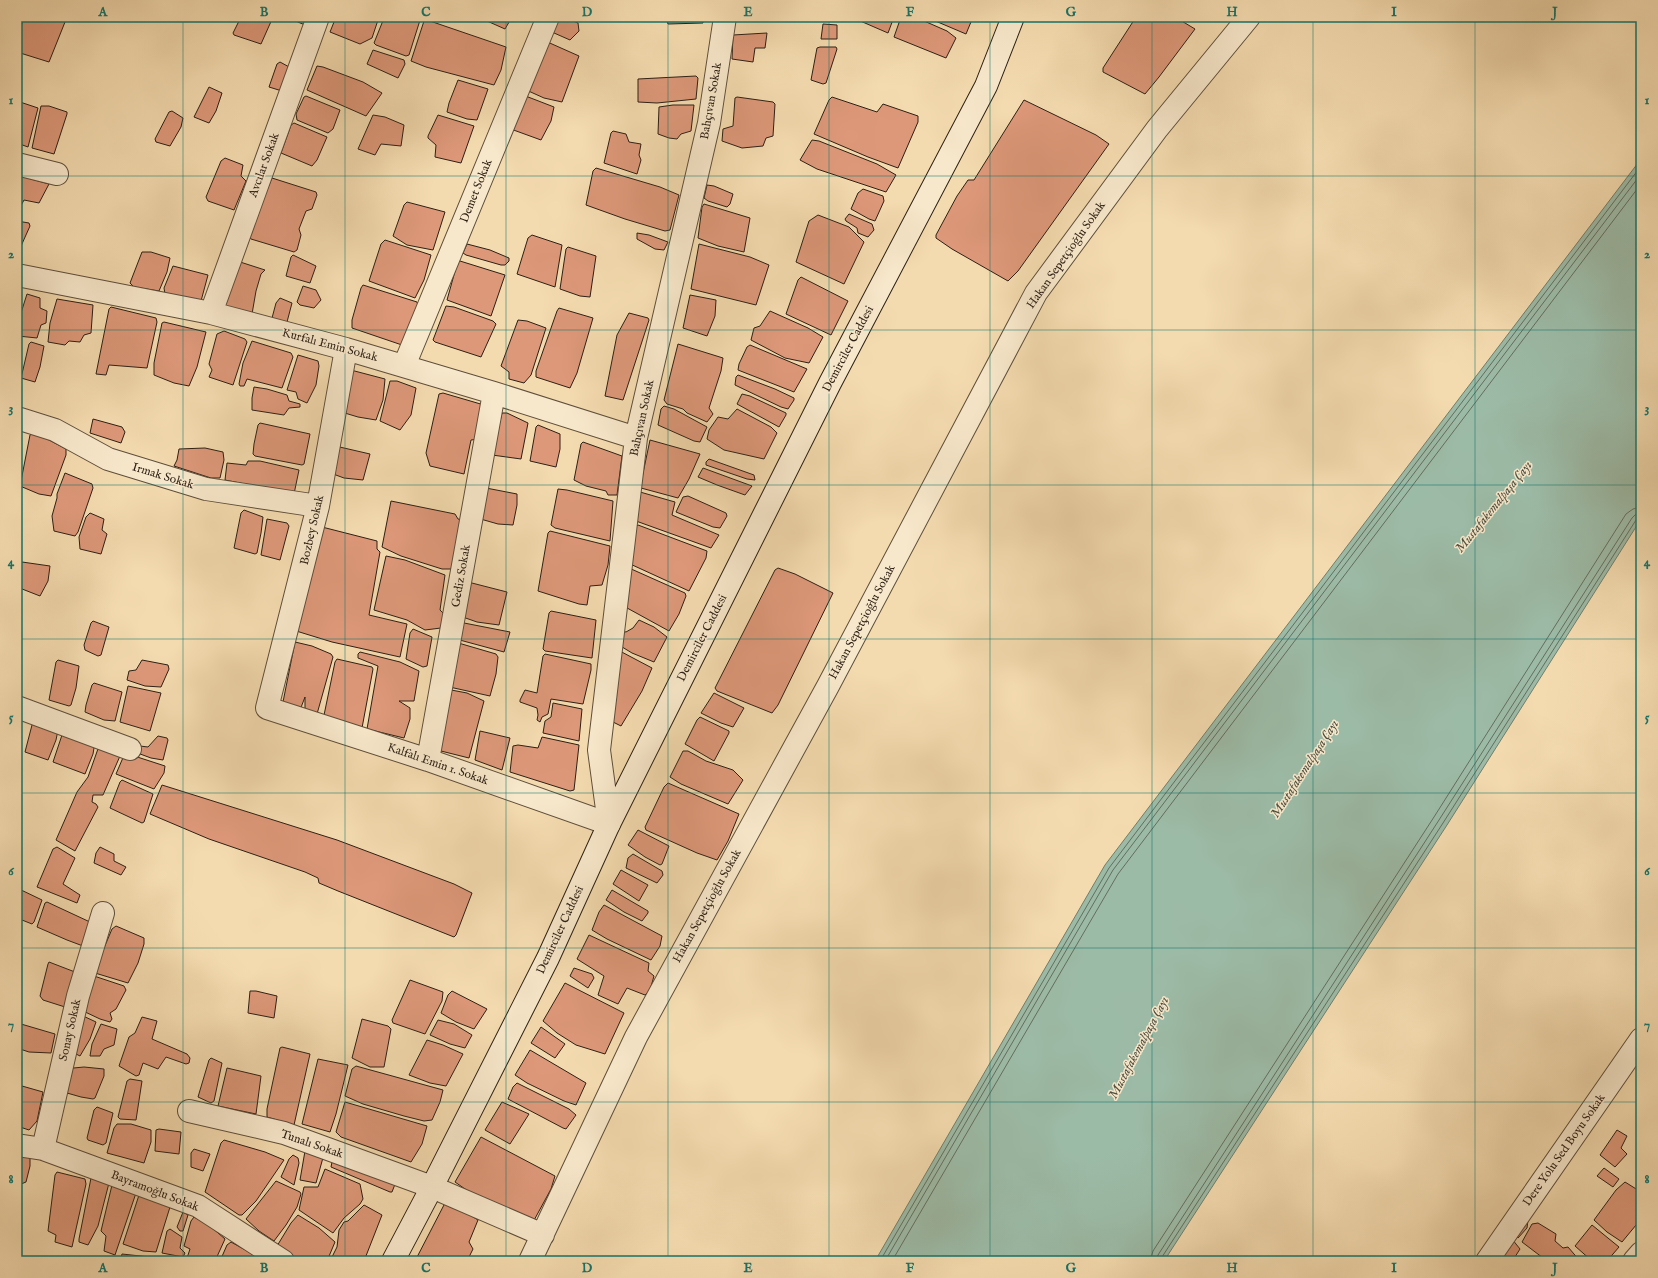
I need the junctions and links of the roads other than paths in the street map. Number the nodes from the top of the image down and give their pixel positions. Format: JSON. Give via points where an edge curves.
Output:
{"nodes":[{"id":1,"x":318,"y":17,"type":"edge"},
{"id":2,"x":548,"y":17,"type":"edge"},
{"id":3,"x":725,"y":17,"type":"edge"},
{"id":4,"x":1013,"y":17,"type":"edge"},
{"id":5,"x":1249,"y":17,"type":"edge"},
{"id":6,"x":17,"y":164,"type":"edge"},
{"id":7,"x":57,"y":174,"type":"dead end"},
{"id":8,"x":17,"y":275,"type":"edge"},
{"id":9,"x":211,"y":313,"type":"junction"},
{"id":10,"x":346,"y":349,"type":"junction"},
{"id":11,"x":404,"y":366,"type":"junction"},
{"id":12,"x":494,"y":393,"type":"junction"},
{"id":13,"x":17,"y":418,"type":"edge"},
{"id":14,"x":636,"y":438,"type":"junction"},
{"id":15,"x":318,"y":506,"type":"junction"},
{"id":16,"x":17,"y":707,"type":"edge"},
{"id":17,"x":267,"y":708,"type":"joint"},
{"id":18,"x":130,"y":749,"type":"dead end"},
{"id":19,"x":428,"y":760,"type":"junction"},
{"id":20,"x":609,"y":824,"type":"junction"},
{"id":21,"x":103,"y":913,"type":"dead end"},
{"id":22,"x":1641,"y":1039,"type":"edge"},
{"id":23,"x":189,"y":1111,"type":"dead end"},
{"id":24,"x":17,"y":1145,"type":"edge"},
{"id":25,"x":43,"y":1149,"type":"junction"},
{"id":26,"x":432,"y":1187,"type":"junction"},
{"id":27,"x":543,"y":1235,"type":"junction"},
{"id":28,"x":1641,"y":1252,"type":"edge"},
{"id":29,"x":283,"y":1261,"type":"edge"},
{"id":30,"x":393,"y":1261,"type":"edge"},
{"id":31,"x":530,"y":1261,"type":"edge"},
{"id":32,"x":1486,"y":1261,"type":"edge"},
{"id":33,"x":1634,"y":1261,"type":"edge"}],
"edges":[{"from":1,"to":9,"type":"street","name":"Avcılar Sokak"},
{"from":2,"to":11,"type":"street","name":"Demet Sokak"},
{"from":3,"to":14,"type":"street","name":"Bahçıvan Sokak","via":[[709,123]]},
{"from":4,"to":20,"type":"street","name":"Demirciler Caddesi","via":[[986,86],[830,383]]},
{"from":5,"to":27,"type":"street","name":"Hakan Sepetçioğlu Sokak","via":[[1157,129],[1036,294],[828,686],[636,1037]]},
{"from":6,"to":7,"type":"street"},
{"from":8,"to":9,"type":"street","name":"Kurfalı Emin Sokak"},
{"from":9,"to":10,"type":"street","name":"Kurfalı Emin Sokak"},
{"from":10,"to":11,"type":"street","name":"Kurfalı Emin Sokak"},
{"from":10,"to":15,"type":"street","name":"Bozbey Sokak"},
{"from":11,"to":12,"type":"street","name":"Kurfalı Emin Sokak"},
{"from":12,"to":14,"type":"street","name":"Kurfalı Emin Sokak"},
{"from":12,"to":19,"type":"street","name":"Gediz Sokak"},
{"from":13,"to":15,"type":"street","name":"Irmak Sokak","via":[[55,430],[108,459],[206,489]]},
{"from":14,"to":20,"type":"street","name":"Bahçıvan Sokak","via":[[599,750]]},
{"from":15,"to":17,"type":"street","name":"Bozbey Sokak"},
{"from":16,"to":18,"type":"street"},
{"from":17,"to":19,"type":"street","name":"Kalfalı Emin 1. Sokak"},
{"from":19,"to":20,"type":"street","name":"Kalfalı Emin 1. Sokak"},
{"from":20,"to":26,"type":"street","name":"Demirciler Caddesi","via":[[548,958]]},
{"from":21,"to":25,"type":"street","name":"Sonay Sokak","via":[[78,996]]},
{"from":22,"to":32,"type":"street","name":"Dere Yolu Sed Boyu Sokak"},
{"from":23,"to":26,"type":"street","name":"Tunalı Sokak","via":[[284,1133]]},
{"from":24,"to":25,"type":"street","name":"Bayramoğlu Sokak"},
{"from":25,"to":29,"type":"street","name":"Bayramoğlu Sokak","via":[[198,1206]]},
{"from":26,"to":27,"type":"street","name":"Tunalı Sokak"},
{"from":26,"to":30,"type":"street","name":"Demirciler Caddesi"},
{"from":27,"to":31,"type":"street","name":"Hakan Sepetçioğlu Sokak"},
{"from":28,"to":33,"type":"street"}]}
